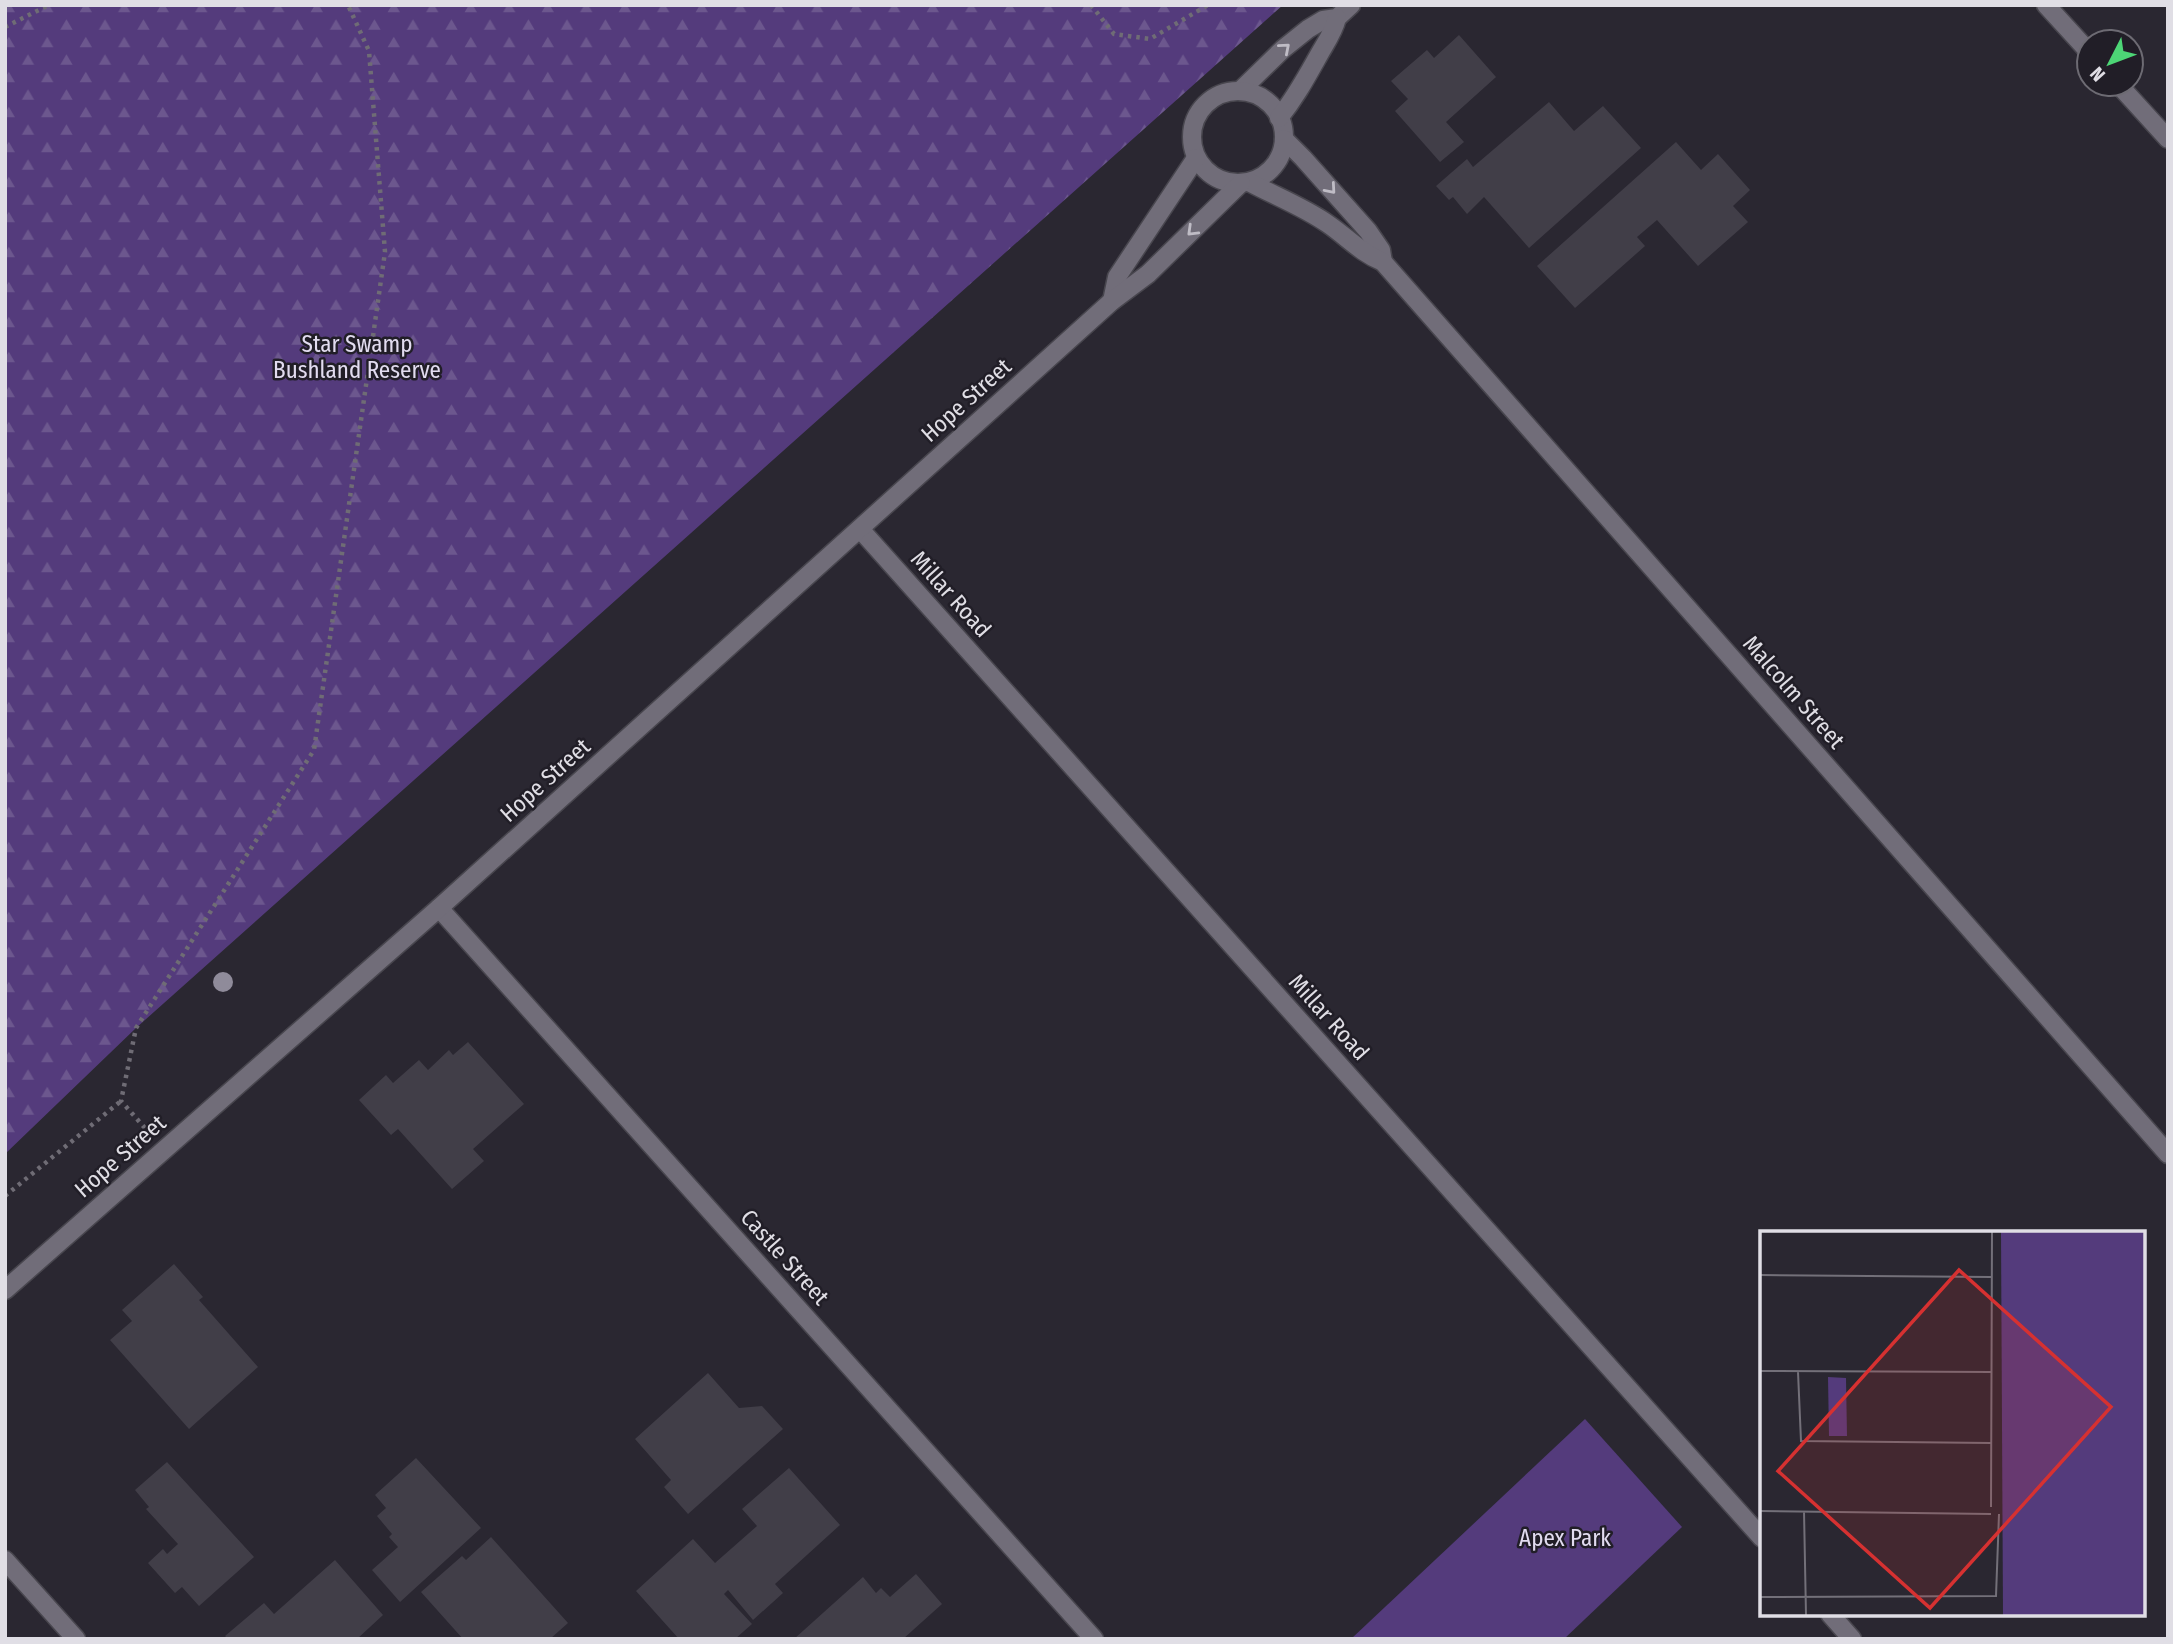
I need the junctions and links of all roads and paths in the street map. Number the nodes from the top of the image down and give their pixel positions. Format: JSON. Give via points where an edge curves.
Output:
{"nodes":[{"id":1,"x":49,"y":5,"type":"edge"},
{"id":2,"x":348,"y":5,"type":"edge"},
{"id":3,"x":1091,"y":5,"type":"edge"},
{"id":4,"x":1208,"y":5,"type":"edge"},
{"id":5,"x":1351,"y":5,"type":"edge"},
{"id":6,"x":2046,"y":5,"type":"edge"},
{"id":7,"x":1337,"y":18,"type":"junction"},
{"id":8,"x":5,"y":27,"type":"edge"},
{"id":9,"x":2075,"y":37,"type":"edge"},
{"id":10,"x":1240,"y":91,"type":"junction"},
{"id":11,"x":2131,"y":98,"type":"edge"},
{"id":12,"x":1279,"y":118,"type":"junction"},
{"id":13,"x":1284,"y":139,"type":"junction"},
{"id":14,"x":2168,"y":139,"type":"edge"},
{"id":15,"x":1196,"y":158,"type":"junction"},
{"id":16,"x":1245,"y":183,"type":"junction"},
{"id":17,"x":1383,"y":262,"type":"junction"},
{"id":18,"x":1112,"y":301,"type":"junction"},
{"id":19,"x":860,"y":529,"type":"junction"},
{"id":20,"x":439,"y":908,"type":"junction"},
{"id":21,"x":121,"y":1101,"type":"junction"},
{"id":22,"x":164,"y":1150,"type":"junction"},
{"id":23,"x":2168,"y":1154,"type":"edge"},
{"id":24,"x":5,"y":1196,"type":"edge"},
{"id":25,"x":5,"y":1290,"type":"edge"},
{"id":26,"x":1760,"y":1536,"type":"edge"},
{"id":27,"x":5,"y":1560,"type":"edge"},
{"id":28,"x":1832,"y":1616,"type":"edge"},
{"id":29,"x":76,"y":1639,"type":"edge"},
{"id":30,"x":1094,"y":1639,"type":"edge"},
{"id":31,"x":1852,"y":1639,"type":"edge"}],
"edges":[{"from":1,"to":8,"type":"path"},
{"from":2,"to":21,"type":"path","via":[[369,51],[385,251],[314,750],[136,1028]]},
{"from":3,"to":4,"type":"path","via":[[1114,34],[1150,39]]},
{"from":5,"to":7,"type":"street"},
{"from":6,"to":9,"type":"street"},
{"from":10,"to":7,"type":"street","one_way":true,"via":[[1308,29]]},
{"from":7,"to":12,"type":"street","via":[[1296,97]]},
{"from":10,"to":12,"type":"street","via":[[1264,99]]},
{"from":10,"to":15,"type":"street","via":[[1210,99],[1199,111],[1191,142]]},
{"from":11,"to":14,"type":"street"},
{"from":12,"to":13,"type":"street"},
{"from":13,"to":16,"type":"street","via":[[1270,171]]},
{"from":13,"to":17,"type":"street","name":"Malcolm Street","one_way":true,"via":[[1368,231]]},
{"from":15,"to":16,"type":"street","via":[[1215,177]]},
{"from":15,"to":18,"type":"street","via":[[1117,276]]},
{"from":16,"to":17,"type":"street","name":"Malcolm Street","via":[[1329,224],[1354,246]]},
{"from":16,"to":18,"type":"street","name":"Hope Street","one_way":true},
{"from":17,"to":23,"type":"street","name":"Malcolm Street"},
{"from":18,"to":19,"type":"street","name":"Hope Street"},
{"from":19,"to":20,"type":"street","name":"Hope Street"},
{"from":19,"to":26,"type":"street","name":"Millar Road"},
{"from":20,"to":22,"type":"street","name":"Hope Street"},
{"from":20,"to":30,"type":"street","name":"Castle Street"},
{"from":21,"to":22,"type":"path"},
{"from":21,"to":24,"type":"path"},
{"from":22,"to":25,"type":"street","name":"Hope Street"},
{"from":27,"to":29,"type":"street"},
{"from":28,"to":31,"type":"street"}]}
